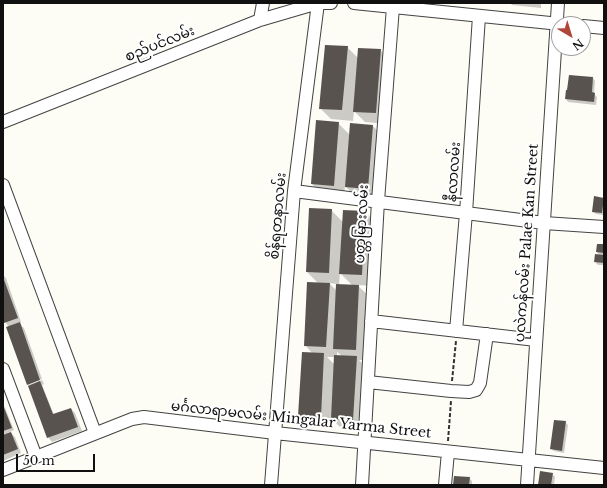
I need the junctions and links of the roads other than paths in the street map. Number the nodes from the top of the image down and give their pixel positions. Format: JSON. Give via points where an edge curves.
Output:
{"nodes":[{"id":1,"x":263,"y":3,"type":"edge"},
{"id":2,"x":318,"y":3,"type":"edge"},
{"id":3,"x":331,"y":3,"type":"edge"},
{"id":4,"x":354,"y":3,"type":"edge"},
{"id":5,"x":558,"y":3,"type":"edge"},
{"id":6,"x":385,"y":5,"type":"edge"},
{"id":7,"x":456,"y":8,"type":"edge"},
{"id":8,"x":479,"y":16,"type":"junction"},
{"id":9,"x":558,"y":16,"type":"edge"},
{"id":10,"x":260,"y":20,"type":"junction"},
{"id":11,"x":551,"y":23,"type":"edge"},
{"id":12,"x":591,"y":27,"type":"edge"},
{"id":13,"x":604,"y":28,"type":"edge"},
{"id":14,"x":556,"y":56,"type":"edge"},
{"id":15,"x":3,"y":122,"type":"edge"},
{"id":16,"x":3,"y":185,"type":"edge"},
{"id":17,"x":294,"y":192,"type":"junction"},
{"id":18,"x":378,"y":201,"type":"junction"},
{"id":19,"x":466,"y":213,"type":"junction"},
{"id":20,"x":544,"y":223,"type":"junction"},
{"id":21,"x":604,"y":227,"type":"edge"},
{"id":22,"x":371,"y":321,"type":"junction"},
{"id":23,"x":456,"y":331,"type":"junction"},
{"id":24,"x":487,"y":334,"type":"junction"},
{"id":25,"x":536,"y":340,"type":"junction"},
{"id":26,"x":3,"y":368,"type":"edge"},
{"id":27,"x":368,"y":382,"type":"junction"},
{"id":28,"x":95,"y":433,"type":"junction"},
{"id":29,"x":275,"y":433,"type":"junction"},
{"id":30,"x":365,"y":442,"type":"junction"},
{"id":31,"x":448,"y":452,"type":"junction"},
{"id":32,"x":36,"y":457,"type":"junction"},
{"id":33,"x":528,"y":460,"type":"junction"},
{"id":34,"x":604,"y":468,"type":"edge"},
{"id":35,"x":3,"y":470,"type":"edge"},
{"id":36,"x":272,"y":485,"type":"edge"},
{"id":37,"x":362,"y":485,"type":"edge"},
{"id":38,"x":445,"y":485,"type":"edge"},
{"id":39,"x":527,"y":485,"type":"edge"}],
"edges":[{"from":1,"to":10,"type":"street"},
{"from":2,"to":3,"type":"street","name":"စည်ပင်လမ်း"},
{"from":2,"to":10,"type":"street","name":"စည်ပင်လမ်း"},
{"from":2,"to":17,"type":"street","name":"စိန်ရတနာလမ်း"},
{"from":4,"to":6,"type":"street"},
{"from":5,"to":9,"type":"street","name":"ပုလဲကန်လမ်း Palae Kan Street"},
{"from":6,"to":7,"type":"street"},
{"from":6,"to":18,"type":"street","name":"ပတ္တမြားလမ်း"},
{"from":7,"to":8,"type":"street"},
{"from":8,"to":11,"type":"street"},
{"from":8,"to":19,"type":"street","name":"နီလာလမ်း"},
{"from":10,"to":15,"type":"street","name":"စည်ပင်လမ်း"},
{"from":12,"to":13,"type":"street"},
{"from":14,"to":20,"type":"street","name":"ပုလဲကန်လမ်း Palae Kan Street"},
{"from":16,"to":28,"type":"street"},
{"from":17,"to":18,"type":"street"},
{"from":17,"to":29,"type":"street","name":"စိန်ရတနာလမ်း"},
{"from":18,"to":19,"type":"street"},
{"from":18,"to":22,"type":"street","name":"ပတ္တမြားလမ်း"},
{"from":19,"to":20,"type":"street"},
{"from":19,"to":23,"type":"street","name":"နီလာလမ်း"},
{"from":20,"to":21,"type":"street"},
{"from":20,"to":25,"type":"street","name":"ပုလဲကန်လမ်း Palae Kan Street"},
{"from":22,"to":23,"type":"street"},
{"from":22,"to":27,"type":"street","name":"ပတ္တမြားလမ်း"},
{"from":23,"to":24,"type":"street"},
{"from":24,"to":25,"type":"street"},
{"from":24,"to":27,"type":"street","via":[[480,383],[476,390],[469,392]]},
{"from":25,"to":33,"type":"street","name":"ပုလဲကန်လမ်း Palae Kan Street"},
{"from":26,"to":32,"type":"street"},
{"from":27,"to":30,"type":"street","name":"ပတ္တမြားလမ်း"},
{"from":28,"to":29,"type":"street","name":"မင်္ဂလာရာမလမ်း Mingalar Yarma Street","via":[[144,417]]},
{"from":28,"to":32,"type":"street","name":"မင်္ဂလာရာမလမ်း Mingalar Yarma Street"},
{"from":29,"to":30,"type":"street","name":"မင်္ဂလာရာမလမ်း Mingalar Yarma Street"},
{"from":29,"to":36,"type":"street","name":"စိန်ရတနာလမ်း"},
{"from":30,"to":31,"type":"street","name":"မင်္ဂလာရာမလမ်း Mingalar Yarma Street"},
{"from":30,"to":37,"type":"street","name":"ပတ္တမြားလမ်း"},
{"from":31,"to":33,"type":"street","name":"မင်္ဂလာရာမလမ်း Mingalar Yarma Street"},
{"from":31,"to":38,"type":"street"},
{"from":32,"to":35,"type":"street","name":"မင်္ဂလာရာမလမ်း Mingalar Yarma Street"},
{"from":33,"to":34,"type":"street","name":"မင်္ဂလာရာမလမ်း Mingalar Yarma Street"},
{"from":33,"to":39,"type":"street","name":"ပုလဲကန်လမ်း Palae Kan Street"}]}
